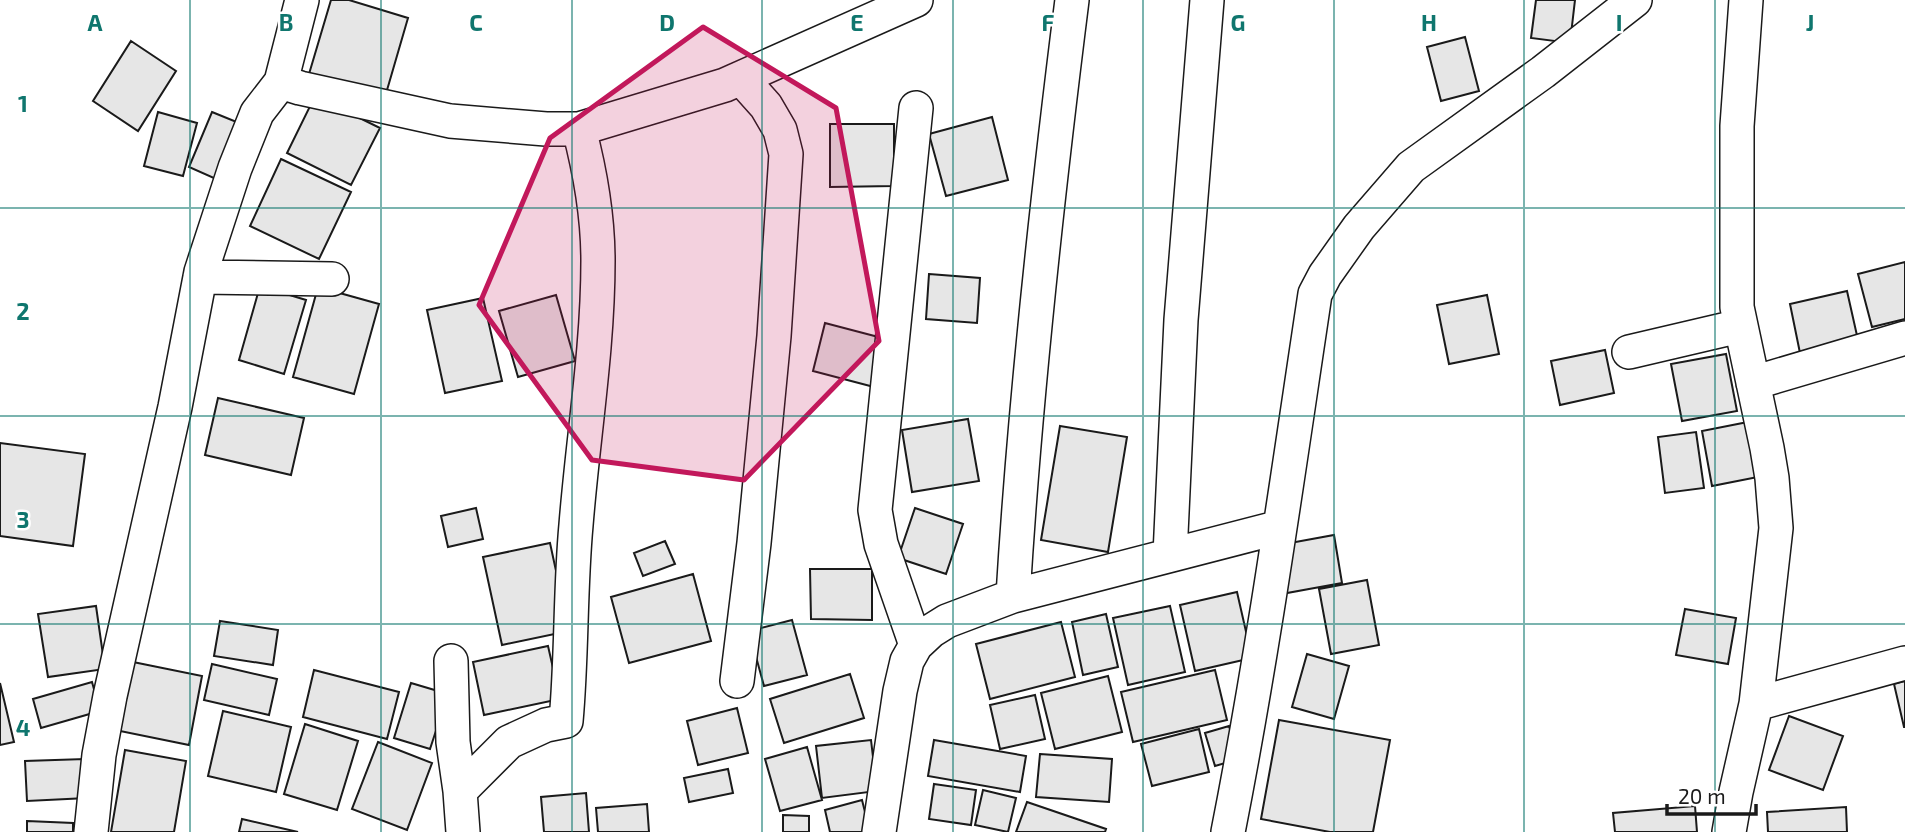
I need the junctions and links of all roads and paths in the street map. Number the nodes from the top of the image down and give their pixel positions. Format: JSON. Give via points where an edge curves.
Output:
{"nodes":[{"id":1,"x":302,"y":0,"type":"edge"},
{"id":2,"x":916,"y":0,"type":"edge"},
{"id":3,"x":1072,"y":0,"type":"edge"},
{"id":4,"x":1208,"y":0,"type":"edge"},
{"id":5,"x":1635,"y":0,"type":"edge"},
{"id":6,"x":1746,"y":0,"type":"edge"},
{"id":7,"x":741,"y":78,"type":"junction"},
{"id":8,"x":281,"y":82,"type":"junction"},
{"id":9,"x":916,"y":108,"type":"dead end"},
{"id":10,"x":579,"y":130,"type":"junction"},
{"id":11,"x":200,"y":277,"type":"junction"},
{"id":12,"x":332,"y":279,"type":"dead end"},
{"id":13,"x":1740,"y":326,"type":"junction"},
{"id":14,"x":1905,"y":338,"type":"edge"},
{"id":15,"x":1629,"y":352,"type":"dead end"},
{"id":16,"x":1753,"y":383,"type":"junction"},
{"id":17,"x":1280,"y":527,"type":"junction"},
{"id":18,"x":1170,"y":555,"type":"junction"},
{"id":19,"x":1013,"y":596,"type":"junction"},
{"id":20,"x":916,"y":645,"type":"junction"},
{"id":21,"x":451,"y":661,"type":"dead end"},
{"id":22,"x":1905,"y":663,"type":"edge"},
{"id":23,"x":737,"y":681,"type":"dead end"},
{"id":24,"x":1756,"y":704,"type":"junction"},
{"id":25,"x":460,"y":791,"type":"junction"},
{"id":26,"x":91,"y":832,"type":"edge"},
{"id":27,"x":463,"y":832,"type":"edge"},
{"id":28,"x":879,"y":832,"type":"edge"},
{"id":29,"x":1228,"y":832,"type":"edge"},
{"id":30,"x":1729,"y":832,"type":"edge"}],
"edges":[{"from":1,"to":8,"type":"street"},
{"from":2,"to":7,"type":"street"},
{"from":3,"to":19,"type":"street","via":[[1038,284]]},
{"from":4,"to":18,"type":"street","via":[[1181,320]]},
{"from":5,"to":17,"type":"street","via":[[1411,167],[1325,275],[1315,294]]},
{"from":6,"to":13,"type":"street","via":[[1737,126]]},
{"from":7,"to":10,"type":"street"},
{"from":7,"to":23,"type":"street","via":[[766,106],[780,130],[786,154],[773,350]]},
{"from":8,"to":10,"type":"street","via":[[450,121]]},
{"from":8,"to":11,"type":"street","via":[[257,113]]},
{"from":9,"to":20,"type":"street","via":[[875,510],[881,544]]},
{"from":10,"to":25,"type":"street","via":[[598,259],[566,721],[545,725],[509,742]]},
{"from":11,"to":12,"type":"street"},
{"from":11,"to":26,"type":"street","via":[[110,696]]},
{"from":13,"to":15,"type":"street"},
{"from":13,"to":16,"type":"street"},
{"from":14,"to":16,"type":"street"},
{"from":16,"to":24,"type":"street","via":[[1772,478],[1776,528]]},
{"from":17,"to":18,"type":"street"},
{"from":17,"to":29,"type":"street"},
{"from":18,"to":19,"type":"street"},
{"from":19,"to":20,"type":"street","via":[[947,621]]},
{"from":20,"to":28,"type":"street","via":[[900,691]]},
{"from":21,"to":25,"type":"street","via":[[453,742]]},
{"from":22,"to":24,"type":"street"},
{"from":24,"to":30,"type":"street"},
{"from":25,"to":27,"type":"street"}]}
